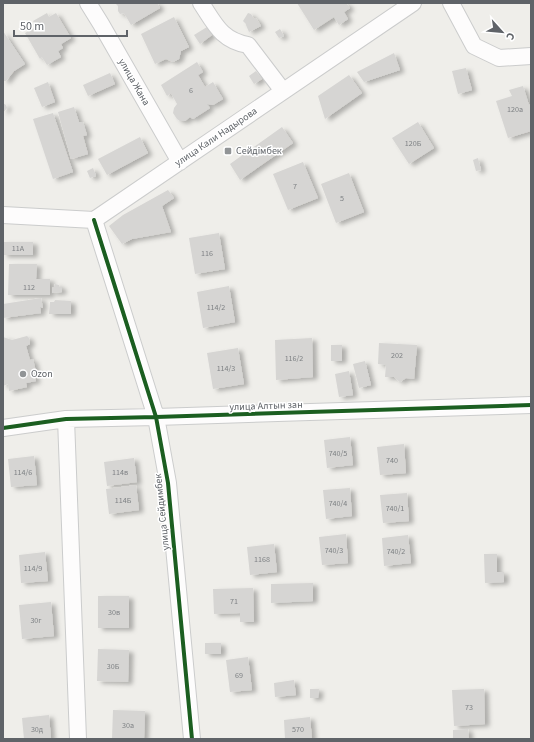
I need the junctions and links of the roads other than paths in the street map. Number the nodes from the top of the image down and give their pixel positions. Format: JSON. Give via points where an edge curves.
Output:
{"nodes":[{"id":1,"x":88,"y":3,"type":"edge"},
{"id":2,"x":201,"y":3,"type":"edge"},
{"id":3,"x":412,"y":3,"type":"edge"},
{"id":4,"x":451,"y":3,"type":"edge"},
{"id":5,"x":531,"y":56,"type":"edge"},
{"id":6,"x":283,"y":91,"type":"junction"},
{"id":7,"x":180,"y":162,"type":"junction"},
{"id":8,"x":3,"y":215,"type":"edge"},
{"id":9,"x":94,"y":220,"type":"junction"},
{"id":10,"x":531,"y":405,"type":"edge"},
{"id":11,"x":156,"y":417,"type":"junction"},
{"id":12,"x":66,"y":419,"type":"junction"},
{"id":13,"x":3,"y":428,"type":"edge"},
{"id":14,"x":78,"y":739,"type":"edge"},
{"id":15,"x":192,"y":739,"type":"edge"}],
"edges":[{"from":1,"to":7,"type":"street","name":"улица Жана"},
{"from":2,"to":6,"type":"street","via":[[222,34],[238,43],[248,45]]},
{"from":3,"to":6,"type":"street","name":"улица Кали Надырова"},
{"from":4,"to":5,"type":"street","via":[[474,46],[500,58]]},
{"from":6,"to":7,"type":"street","name":"улица Кали Надырова"},
{"from":7,"to":9,"type":"street","name":"улица Кали Надырова"},
{"from":8,"to":9,"type":"street"},
{"from":9,"to":11,"type":"street","name":"улица Сейдимбек"},
{"from":10,"to":11,"type":"street","name":"улица Алтын зан"},
{"from":11,"to":12,"type":"street","name":"улица Алтын зан"},
{"from":11,"to":15,"type":"street","name":"улица Сейдимбек","via":[[168,483]]},
{"from":12,"to":13,"type":"street","name":"улица Алтын зан"},
{"from":12,"to":14,"type":"street"}]}
